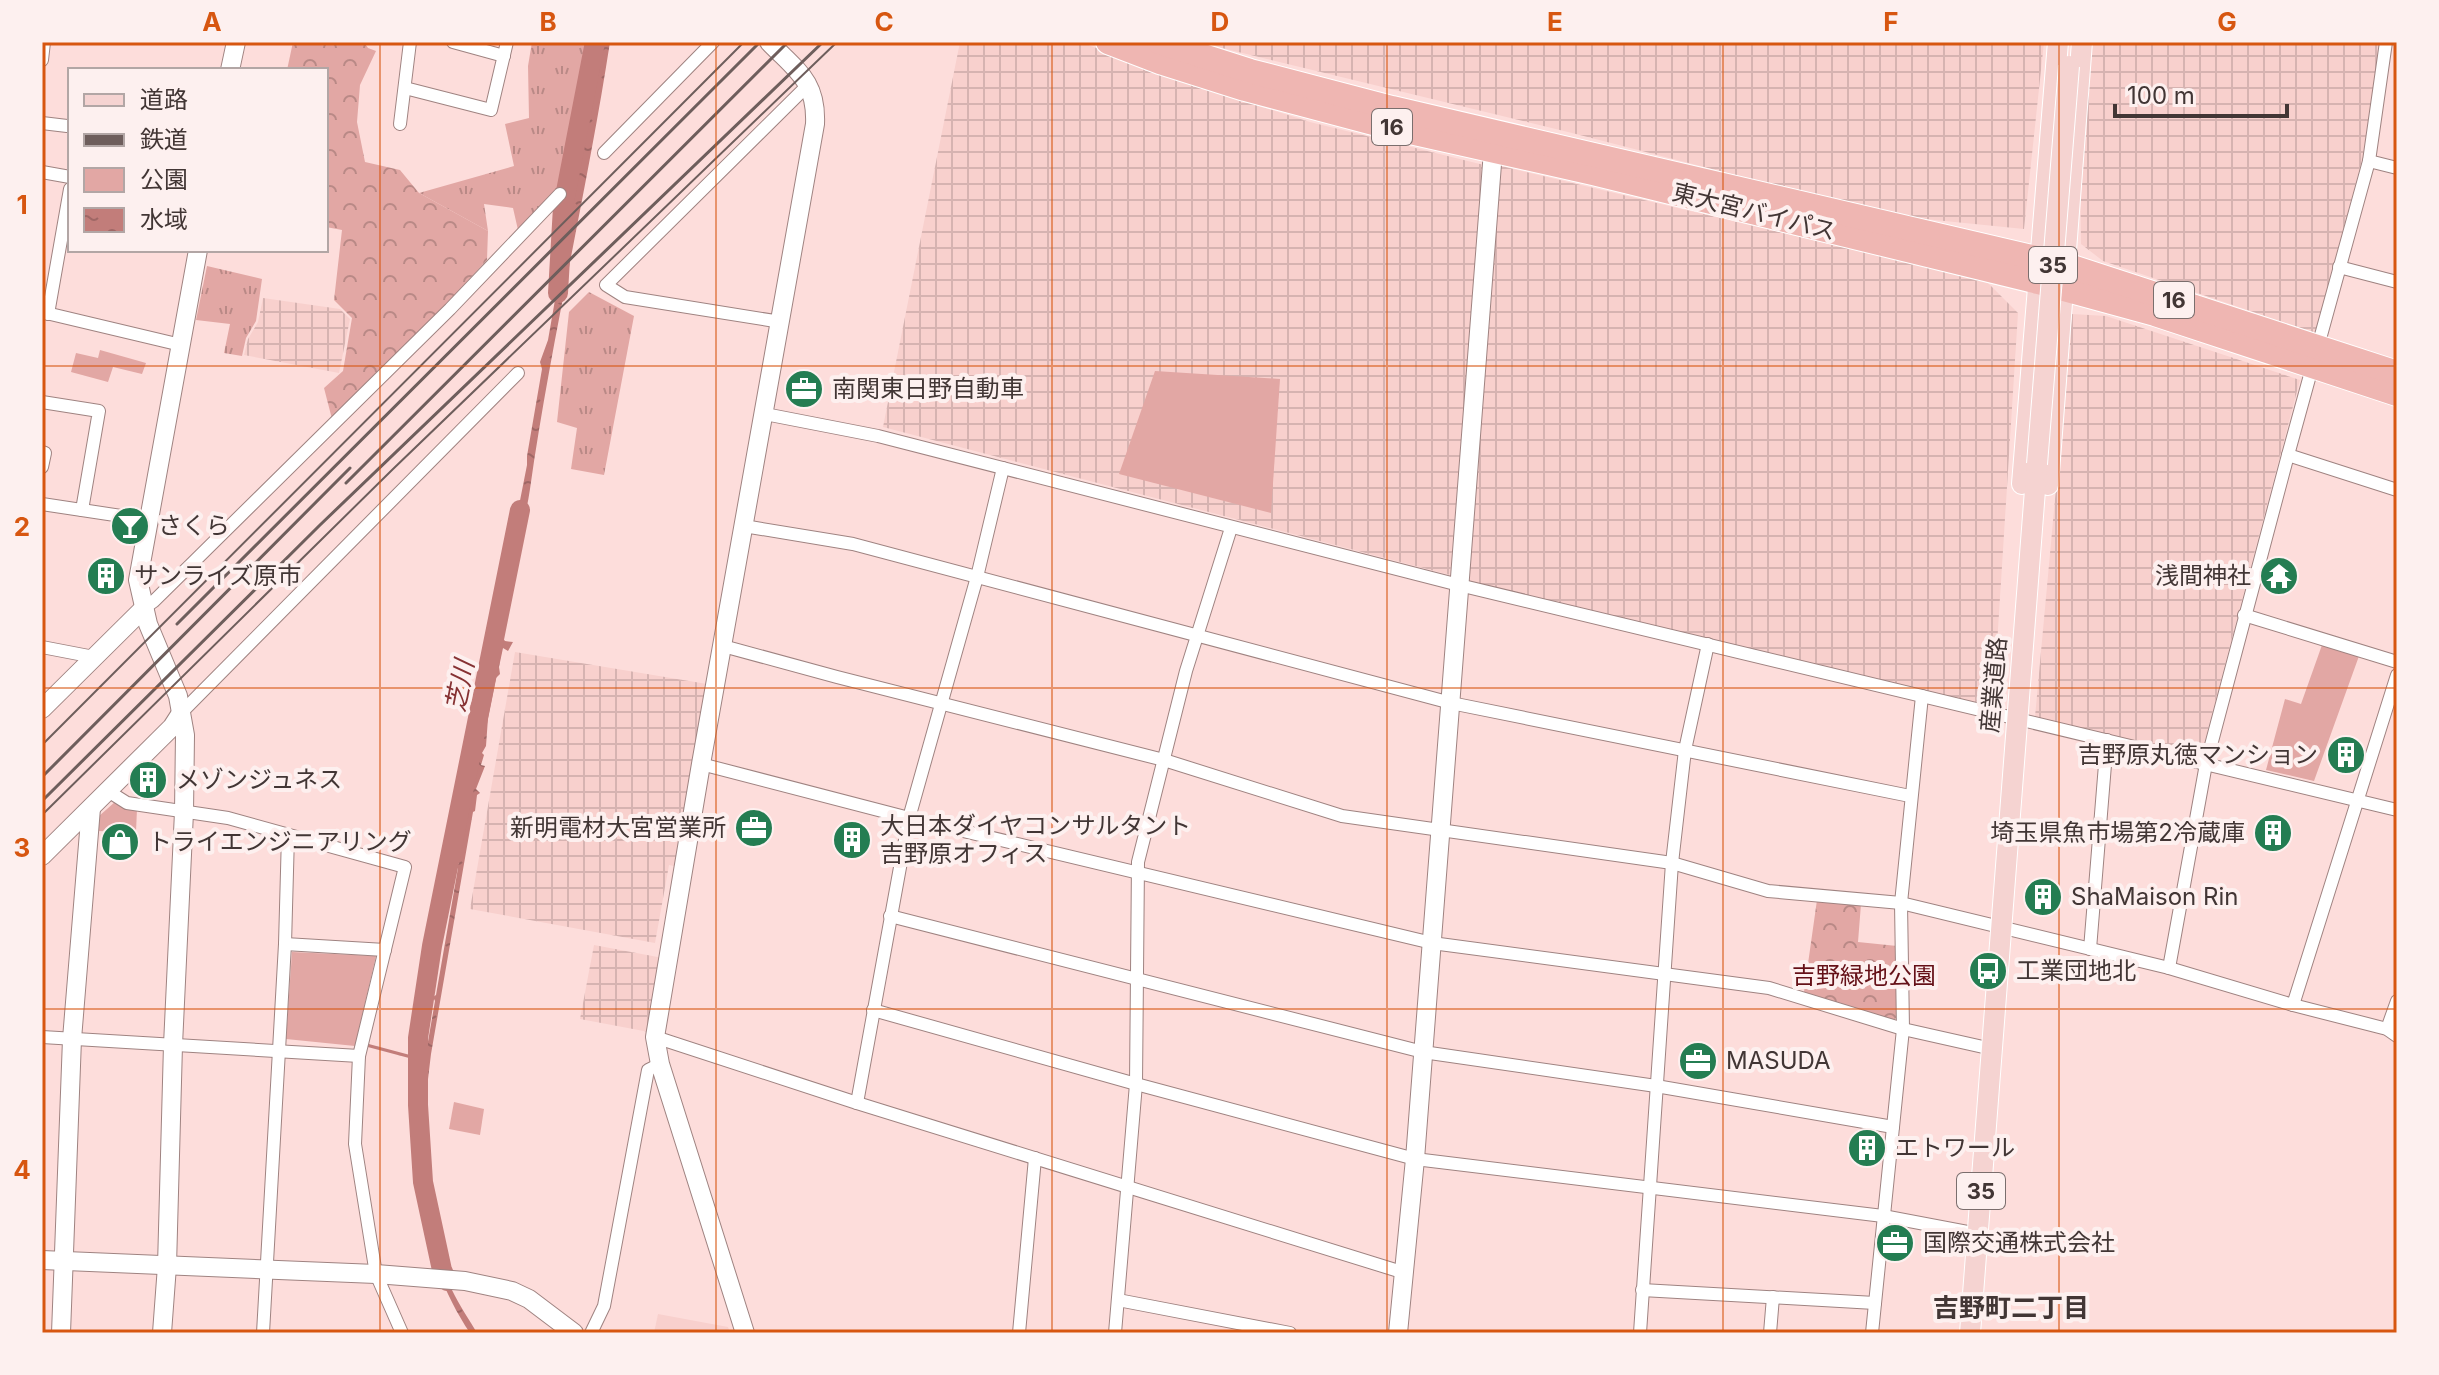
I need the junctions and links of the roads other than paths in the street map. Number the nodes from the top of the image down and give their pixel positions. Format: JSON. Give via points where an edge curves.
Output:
{"nodes":[{"id":1,"x":44,"y":42,"type":"edge"},
{"id":2,"x":236,"y":42,"type":"edge"},
{"id":3,"x":410,"y":42,"type":"edge"},
{"id":4,"x":453,"y":42,"type":"edge"},
{"id":5,"x":507,"y":42,"type":"edge"},
{"id":6,"x":713,"y":42,"type":"edge"},
{"id":7,"x":769,"y":42,"type":"edge"},
{"id":8,"x":1108,"y":42,"type":"edge"},
{"id":9,"x":1159,"y":42,"type":"edge"},
{"id":10,"x":2058,"y":42,"type":"edge"},
{"id":11,"x":2071,"y":42,"type":"edge"},
{"id":12,"x":2082,"y":42,"type":"edge"},
{"id":13,"x":2389,"y":44,"type":"edge"},
{"id":14,"x":504,"y":56,"type":"junction"},
{"id":15,"x":42,"y":60,"type":"edge"},
{"id":16,"x":230,"y":68,"type":"edge"},
{"id":17,"x":809,"y":84,"type":"junction"},
{"id":18,"x":405,"y":88,"type":"junction"},
{"id":19,"x":42,"y":123,"type":"edge"},
{"id":20,"x":400,"y":124,"type":"dead end"},
{"id":21,"x":67,"y":126,"type":"dead end"},
{"id":22,"x":1494,"y":141,"type":"junction"},
{"id":23,"x":604,"y":153,"type":"dead end"},
{"id":24,"x":2369,"y":161,"type":"junction"},
{"id":25,"x":2397,"y":168,"type":"edge"},
{"id":26,"x":42,"y":172,"type":"edge"},
{"id":27,"x":68,"y":177,"type":"edge"},
{"id":28,"x":560,"y":194,"type":"dead end"},
{"id":29,"x":68,"y":199,"type":"edge"},
{"id":30,"x":198,"y":252,"type":"edge"},
{"id":31,"x":2339,"y":267,"type":"junction"},
{"id":32,"x":2039,"y":270,"type":"junction"},
{"id":33,"x":2065,"y":277,"type":"junction"},
{"id":34,"x":2397,"y":282,"type":"edge"},
{"id":35,"x":45,"y":313,"type":"edge"},
{"id":36,"x":781,"y":322,"type":"junction"},
{"id":37,"x":181,"y":345,"type":"junction"},
{"id":38,"x":2314,"y":357,"type":"junction"},
{"id":39,"x":518,"y":373,"type":"dead end"},
{"id":40,"x":2397,"y":373,"type":"edge"},
{"id":41,"x":2397,"y":394,"type":"edge"},
{"id":42,"x":42,"y":402,"type":"edge"},
{"id":43,"x":765,"y":414,"type":"junction"},
{"id":44,"x":42,"y":452,"type":"edge"},
{"id":45,"x":2288,"y":455,"type":"junction"},
{"id":46,"x":42,"y":467,"type":"edge"},
{"id":47,"x":1003,"y":468,"type":"junction"},
{"id":48,"x":2397,"y":490,"type":"edge"},
{"id":49,"x":42,"y":504,"type":"edge"},
{"id":50,"x":82,"y":510,"type":"junction"},
{"id":51,"x":148,"y":520,"type":"junction"},
{"id":52,"x":744,"y":526,"type":"junction"},
{"id":53,"x":1231,"y":528,"type":"junction"},
{"id":54,"x":977,"y":577,"type":"junction"},
{"id":55,"x":1459,"y":585,"type":"junction"},
{"id":56,"x":144,"y":608,"type":"junction"},
{"id":57,"x":2244,"y":615,"type":"junction"},
{"id":58,"x":1197,"y":637,"type":"junction"},
{"id":59,"x":2024,"y":642,"type":"junction"},
{"id":60,"x":1708,"y":644,"type":"junction"},
{"id":61,"x":723,"y":646,"type":"junction"},
{"id":62,"x":42,"y":647,"type":"edge"},
{"id":63,"x":94,"y":657,"type":"junction"},
{"id":64,"x":2397,"y":662,"type":"edge"},
{"id":65,"x":2397,"y":675,"type":"edge"},
{"id":66,"x":1922,"y":696,"type":"junction"},
{"id":67,"x":940,"y":703,"type":"junction"},
{"id":68,"x":1451,"y":703,"type":"junction"},
{"id":69,"x":42,"y":709,"type":"edge"},
{"id":70,"x":181,"y":713,"type":"junction"},
{"id":71,"x":2017,"y":720,"type":"junction"},
{"id":72,"x":2107,"y":740,"type":"junction"},
{"id":73,"x":1685,"y":750,"type":"junction"},
{"id":74,"x":1164,"y":760,"type":"junction"},
{"id":75,"x":701,"y":764,"type":"junction"},
{"id":76,"x":2206,"y":764,"type":"junction"},
{"id":77,"x":108,"y":791,"type":"junction"},
{"id":78,"x":1910,"y":796,"type":"junction"},
{"id":79,"x":2358,"y":800,"type":"junction"},
{"id":80,"x":91,"y":808,"type":"junction"},
{"id":81,"x":2397,"y":810,"type":"edge"},
{"id":82,"x":184,"y":812,"type":"junction"},
{"id":83,"x":909,"y":818,"type":"junction"},
{"id":84,"x":1441,"y":829,"type":"junction"},
{"id":85,"x":288,"y":835,"type":"junction"},
{"id":86,"x":42,"y":856,"type":"edge"},
{"id":87,"x":1672,"y":863,"type":"junction"},
{"id":88,"x":1138,"y":873,"type":"junction"},
{"id":89,"x":1901,"y":903,"type":"junction"},
{"id":90,"x":890,"y":916,"type":"junction"},
{"id":91,"x":2002,"y":928,"type":"junction"},
{"id":92,"x":1432,"y":943,"type":"junction"},
{"id":93,"x":285,"y":944,"type":"junction"},
{"id":94,"x":2090,"y":949,"type":"junction"},
{"id":95,"x":385,"y":950,"type":"junction"},
{"id":96,"x":2169,"y":968,"type":"junction"},
{"id":97,"x":1665,"y":975,"type":"junction"},
{"id":98,"x":1138,"y":978,"type":"junction"},
{"id":99,"x":2397,"y":1001,"type":"edge"},
{"id":100,"x":2293,"y":1005,"type":"junction"},
{"id":101,"x":873,"y":1010,"type":"junction"},
{"id":102,"x":1903,"y":1029,"type":"junction"},
{"id":103,"x":2392,"y":1032,"type":"edge"},
{"id":104,"x":42,"y":1037,"type":"edge"},
{"id":105,"x":655,"y":1037,"type":"junction"},
{"id":106,"x":72,"y":1039,"type":"junction"},
{"id":107,"x":173,"y":1045,"type":"junction"},
{"id":108,"x":1992,"y":1049,"type":"junction"},
{"id":109,"x":277,"y":1051,"type":"junction"},
{"id":110,"x":1423,"y":1052,"type":"junction"},
{"id":111,"x":359,"y":1056,"type":"junction"},
{"id":112,"x":660,"y":1064,"type":"junction"},
{"id":113,"x":1136,"y":1084,"type":"junction"},
{"id":114,"x":1656,"y":1086,"type":"junction"},
{"id":115,"x":857,"y":1103,"type":"junction"},
{"id":116,"x":1893,"y":1127,"type":"junction"},
{"id":117,"x":1035,"y":1158,"type":"junction"},
{"id":118,"x":1415,"y":1159,"type":"junction"},
{"id":119,"x":1128,"y":1187,"type":"junction"},
{"id":120,"x":1649,"y":1188,"type":"junction"},
{"id":121,"x":1883,"y":1216,"type":"junction"},
{"id":122,"x":1978,"y":1234,"type":"junction"},
{"id":123,"x":42,"y":1260,"type":"edge"},
{"id":124,"x":63,"y":1261,"type":"junction"},
{"id":125,"x":167,"y":1266,"type":"junction"},
{"id":126,"x":266,"y":1271,"type":"junction"},
{"id":127,"x":1405,"y":1273,"type":"junction"},
{"id":128,"x":376,"y":1274,"type":"junction"},
{"id":129,"x":1642,"y":1290,"type":"junction"},
{"id":130,"x":1773,"y":1297,"type":"junction"},
{"id":131,"x":1118,"y":1300,"type":"junction"},
{"id":132,"x":1875,"y":1303,"type":"junction"},
{"id":133,"x":1274,"y":1332,"type":"edge"},
{"id":134,"x":61,"y":1333,"type":"edge"},
{"id":135,"x":162,"y":1333,"type":"edge"},
{"id":136,"x":263,"y":1333,"type":"edge"},
{"id":137,"x":402,"y":1333,"type":"edge"},
{"id":138,"x":574,"y":1333,"type":"edge"},
{"id":139,"x":591,"y":1333,"type":"edge"},
{"id":140,"x":745,"y":1333,"type":"edge"},
{"id":141,"x":1019,"y":1333,"type":"edge"},
{"id":142,"x":1115,"y":1333,"type":"edge"},
{"id":143,"x":1290,"y":1333,"type":"edge"},
{"id":144,"x":1398,"y":1333,"type":"edge"},
{"id":145,"x":1640,"y":1333,"type":"edge"},
{"id":146,"x":1770,"y":1333,"type":"edge"},
{"id":147,"x":1872,"y":1333,"type":"edge"},
{"id":148,"x":1970,"y":1333,"type":"edge"}],
"edges":[{"from":1,"to":15,"type":"street"},
{"from":2,"to":16,"type":"street"},
{"from":3,"to":18,"type":"street"},
{"from":4,"to":14,"type":"street"},
{"from":5,"to":14,"type":"street"},
{"from":6,"to":23,"type":"street"},
{"from":7,"to":17,"type":"street"},
{"from":8,"to":22,"type":"highway","name":"東大宮バイパス","number":"16","via":[[1245,89],[1388,127]]},
{"from":9,"to":22,"type":"highway","name":"東大宮バイパス","number":"16"},
{"from":10,"to":32,"type":"main road","number":"35"},
{"from":11,"to":59,"type":"main road","name":"産業道路","number":"35","bridge":true},
{"from":12,"to":33,"type":"main road","number":"35"},
{"from":13,"to":24,"type":"street"},
{"from":14,"to":18,"type":"street","via":[[491,110]]},
{"from":17,"to":36,"type":"street","via":[[815,124]]},
{"from":17,"to":36,"type":"street","via":[[606,285],[625,297]]},
{"from":18,"to":20,"type":"street"},
{"from":19,"to":21,"type":"street"},
{"from":22,"to":32,"type":"highway","name":"東大宮バイパス","number":"16"},
{"from":22,"to":55,"type":"street"},
{"from":24,"to":25,"type":"street"},
{"from":24,"to":31,"type":"street"},
{"from":26,"to":27,"type":"street"},
{"from":28,"to":56,"type":"street"},
{"from":29,"to":35,"type":"street"},
{"from":30,"to":37,"type":"street"},
{"from":31,"to":34,"type":"street"},
{"from":31,"to":38,"type":"street"},
{"from":32,"to":33,"type":"highway","name":"東大宮バイパス","number":"16"},
{"from":32,"to":59,"type":"main road","number":"35","via":[[2014,597]]},
{"from":33,"to":38,"type":"highway","name":"東大宮バイパス","number":"16","via":[[2155,314]]},
{"from":33,"to":59,"type":"main road","number":"35","via":[[2039,601]]},
{"from":35,"to":37,"type":"street"},
{"from":36,"to":43,"type":"street"},
{"from":37,"to":51,"type":"street"},
{"from":38,"to":40,"type":"highway","name":"東大宮バイパス","number":"16"},
{"from":38,"to":41,"type":"highway","name":"東大宮バイパス","number":"16"},
{"from":38,"to":45,"type":"street"},
{"from":39,"to":70,"type":"street"},
{"from":42,"to":50,"type":"street","via":[[99,411]]},
{"from":43,"to":47,"type":"street"},
{"from":43,"to":52,"type":"street"},
{"from":44,"to":46,"type":"street"},
{"from":45,"to":48,"type":"street"},
{"from":45,"to":57,"type":"street"},
{"from":47,"to":53,"type":"street"},
{"from":47,"to":54,"type":"street"},
{"from":49,"to":50,"type":"street"},
{"from":50,"to":51,"type":"street"},
{"from":51,"to":56,"type":"street","via":[[138,580]]},
{"from":52,"to":54,"type":"street","via":[[853,544]]},
{"from":52,"to":61,"type":"street"},
{"from":53,"to":55,"type":"street"},
{"from":53,"to":58,"type":"street"},
{"from":54,"to":58,"type":"street"},
{"from":54,"to":67,"type":"street"},
{"from":55,"to":60,"type":"street"},
{"from":55,"to":68,"type":"street"},
{"from":56,"to":63,"type":"street"},
{"from":56,"to":70,"type":"street"},
{"from":57,"to":64,"type":"street"},
{"from":57,"to":76,"type":"street"},
{"from":58,"to":68,"type":"street"},
{"from":58,"to":74,"type":"street"},
{"from":59,"to":71,"type":"main road","name":"産業道路","number":"35"},
{"from":60,"to":66,"type":"street"},
{"from":60,"to":73,"type":"street"},
{"from":61,"to":67,"type":"street"},
{"from":61,"to":75,"type":"street"},
{"from":62,"to":63,"type":"street"},
{"from":63,"to":69,"type":"street"},
{"from":65,"to":79,"type":"street"},
{"from":66,"to":71,"type":"street"},
{"from":66,"to":78,"type":"street"},
{"from":67,"to":74,"type":"street"},
{"from":67,"to":83,"type":"street"},
{"from":68,"to":73,"type":"street"},
{"from":68,"to":84,"type":"street"},
{"from":70,"to":77,"type":"street"},
{"from":70,"to":82,"type":"street"},
{"from":71,"to":72,"type":"street"},
{"from":71,"to":91,"type":"main road","name":"産業道路","number":"35"},
{"from":72,"to":76,"type":"street"},
{"from":72,"to":94,"type":"street"},
{"from":73,"to":78,"type":"street"},
{"from":73,"to":87,"type":"street"},
{"from":74,"to":84,"type":"street","via":[[1342,816]]},
{"from":74,"to":88,"type":"street"},
{"from":75,"to":83,"type":"street"},
{"from":75,"to":105,"type":"street"},
{"from":76,"to":79,"type":"street"},
{"from":76,"to":96,"type":"street"},
{"from":77,"to":80,"type":"street"},
{"from":77,"to":82,"type":"street","via":[[127,803]]},
{"from":78,"to":89,"type":"street"},
{"from":79,"to":81,"type":"street"},
{"from":79,"to":100,"type":"street"},
{"from":80,"to":86,"type":"street"},
{"from":80,"to":106,"type":"street"},
{"from":82,"to":85,"type":"street"},
{"from":82,"to":107,"type":"street"},
{"from":83,"to":88,"type":"street"},
{"from":83,"to":90,"type":"street"},
{"from":84,"to":87,"type":"street"},
{"from":84,"to":92,"type":"street"},
{"from":85,"to":93,"type":"street"},
{"from":85,"to":95,"type":"street","via":[[405,867]]},
{"from":87,"to":89,"type":"street","via":[[1768,891]]},
{"from":87,"to":97,"type":"street"},
{"from":88,"to":92,"type":"street"},
{"from":88,"to":98,"type":"street"},
{"from":89,"to":91,"type":"street"},
{"from":89,"to":102,"type":"street"},
{"from":90,"to":98,"type":"street"},
{"from":90,"to":101,"type":"street"},
{"from":91,"to":94,"type":"street"},
{"from":91,"to":108,"type":"main road","name":"産業道路","number":"35"},
{"from":92,"to":97,"type":"street"},
{"from":92,"to":110,"type":"street"},
{"from":93,"to":95,"type":"street"},
{"from":93,"to":109,"type":"street"},
{"from":94,"to":96,"type":"street"},
{"from":95,"to":111,"type":"street"},
{"from":96,"to":100,"type":"street"},
{"from":97,"to":102,"type":"street","via":[[1769,988]]},
{"from":97,"to":114,"type":"street"},
{"from":98,"to":110,"type":"street"},
{"from":98,"to":113,"type":"street"},
{"from":99,"to":103,"type":"street"},
{"from":100,"to":103,"type":"street"},
{"from":101,"to":113,"type":"street"},
{"from":101,"to":115,"type":"street"},
{"from":102,"to":108,"type":"street"},
{"from":102,"to":116,"type":"street"},
{"from":104,"to":106,"type":"street"},
{"from":105,"to":112,"type":"street"},
{"from":105,"to":115,"type":"street"},
{"from":106,"to":107,"type":"street"},
{"from":106,"to":124,"type":"street"},
{"from":107,"to":109,"type":"street"},
{"from":107,"to":125,"type":"street"},
{"from":108,"to":122,"type":"main road","name":"産業道路","number":"35"},
{"from":109,"to":111,"type":"street"},
{"from":109,"to":126,"type":"street"},
{"from":110,"to":114,"type":"street"},
{"from":110,"to":118,"type":"street"},
{"from":111,"to":128,"type":"street","via":[[355,1144]]},
{"from":112,"to":139,"type":"street","via":[[648,1070],[604,1306]]},
{"from":112,"to":140,"type":"street"},
{"from":113,"to":118,"type":"street"},
{"from":113,"to":119,"type":"street"},
{"from":114,"to":116,"type":"street"},
{"from":114,"to":120,"type":"street"},
{"from":115,"to":117,"type":"street"},
{"from":116,"to":121,"type":"street"},
{"from":117,"to":119,"type":"street"},
{"from":117,"to":141,"type":"street"},
{"from":118,"to":120,"type":"street"},
{"from":118,"to":127,"type":"street"},
{"from":119,"to":127,"type":"street"},
{"from":119,"to":131,"type":"street"},
{"from":120,"to":121,"type":"street"},
{"from":120,"to":129,"type":"street"},
{"from":121,"to":122,"type":"street"},
{"from":121,"to":132,"type":"street"},
{"from":122,"to":148,"type":"main road","name":"産業道路","number":"35"},
{"from":123,"to":124,"type":"street"},
{"from":124,"to":125,"type":"street"},
{"from":124,"to":134,"type":"street"},
{"from":125,"to":126,"type":"street"},
{"from":125,"to":135,"type":"street"},
{"from":126,"to":128,"type":"street"},
{"from":126,"to":136,"type":"street"},
{"from":127,"to":144,"type":"street"},
{"from":128,"to":137,"type":"street"},
{"from":128,"to":138,"type":"street","via":[[465,1281],[512,1291]]},
{"from":129,"to":130,"type":"street"},
{"from":129,"to":145,"type":"street"},
{"from":130,"to":132,"type":"street"},
{"from":130,"to":146,"type":"street"},
{"from":131,"to":133,"type":"street"},
{"from":131,"to":142,"type":"street"},
{"from":132,"to":147,"type":"street"},
{"from":133,"to":143,"type":"street"}]}
